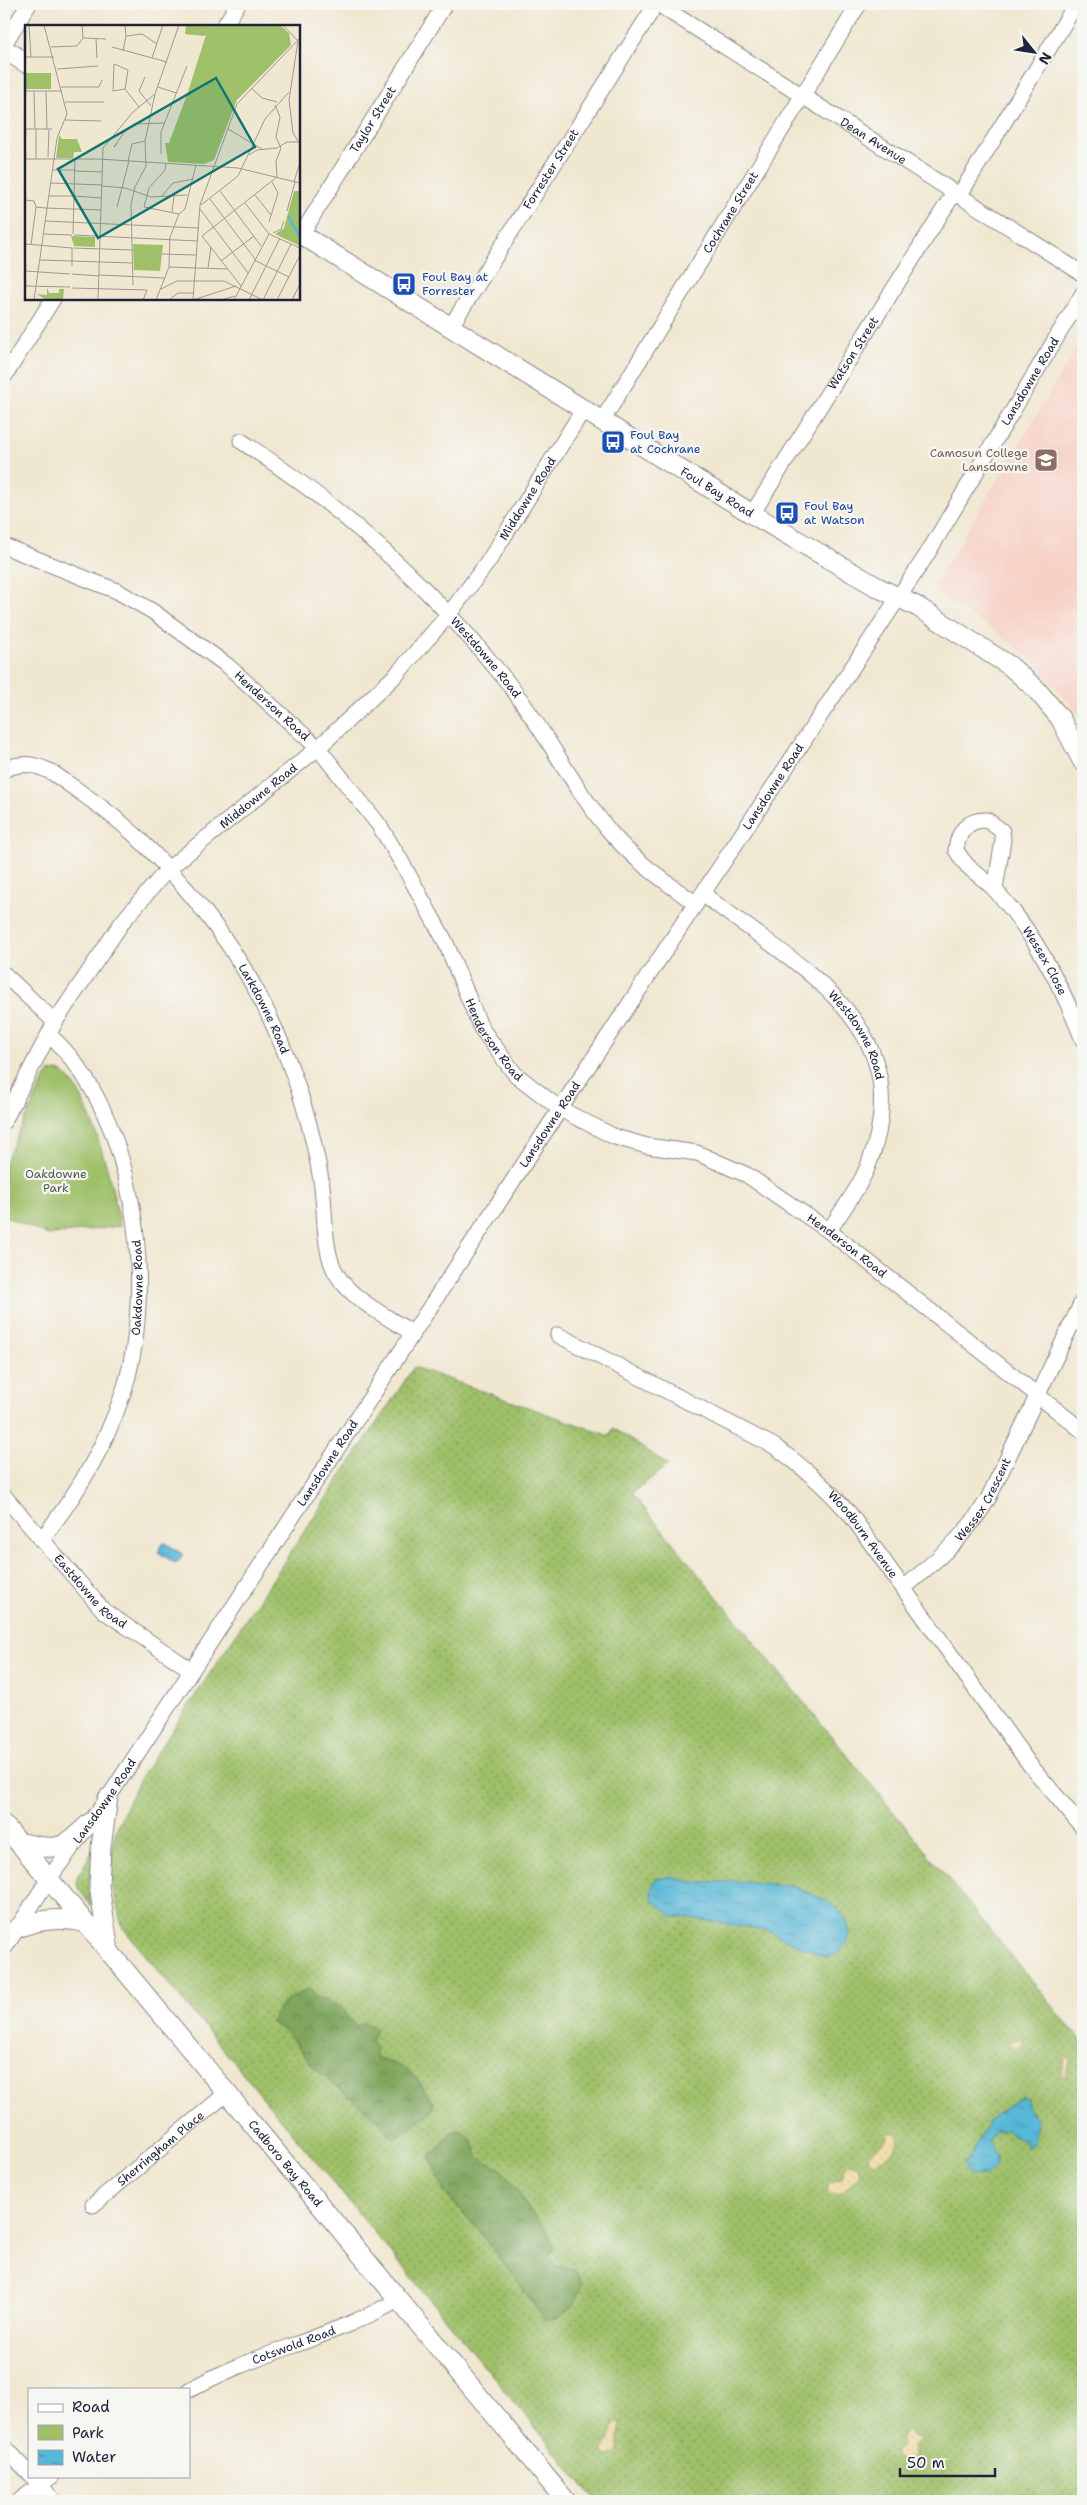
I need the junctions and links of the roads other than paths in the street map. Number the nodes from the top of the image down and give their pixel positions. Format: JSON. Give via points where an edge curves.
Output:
{"nodes":[{"id":1,"x":29,"y":4,"type":"edge"},
{"id":2,"x":238,"y":4,"type":"edge"},
{"id":3,"x":445,"y":4,"type":"edge"},
{"id":4,"x":859,"y":4,"type":"edge"},
{"id":5,"x":1076,"y":4,"type":"edge"},
{"id":6,"x":656,"y":7,"type":"edge"},
{"id":7,"x":225,"y":25,"type":"edge"},
{"id":8,"x":4,"y":44,"type":"edge"},
{"id":9,"x":4,"y":49,"type":"edge"},
{"id":10,"x":25,"y":62,"type":"edge"},
{"id":11,"x":803,"y":97,"type":"junction"},
{"id":12,"x":957,"y":195,"type":"junction"},
{"id":13,"x":300,"y":234,"type":"edge"},
{"id":14,"x":1083,"y":274,"type":"edge"},
{"id":15,"x":1083,"y":293,"type":"edge"},
{"id":16,"x":52,"y":300,"type":"edge"},
{"id":17,"x":452,"y":326,"type":"junction"},
{"id":18,"x":4,"y":377,"type":"edge"},
{"id":19,"x":583,"y":410,"type":"junction"},
{"id":20,"x":602,"y":421,"type":"junction"},
{"id":21,"x":241,"y":441,"type":"dead end"},
{"id":22,"x":752,"y":514,"type":"junction"},
{"id":23,"x":4,"y":546,"type":"edge"},
{"id":24,"x":898,"y":596,"type":"junction"},
{"id":25,"x":449,"y":614,"type":"junction"},
{"id":26,"x":318,"y":748,"type":"junction"},
{"id":27,"x":1083,"y":762,"type":"edge"},
{"id":28,"x":4,"y":770,"type":"edge"},
{"id":29,"x":168,"y":869,"type":"junction"},
{"id":30,"x":995,"y":889,"type":"dead end"},
{"id":31,"x":699,"y":899,"type":"junction"},
{"id":32,"x":4,"y":974,"type":"edge"},
{"id":33,"x":52,"y":1028,"type":"junction"},
{"id":34,"x":1083,"y":1040,"type":"edge"},
{"id":35,"x":560,"y":1109,"type":"junction"},
{"id":36,"x":4,"y":1121,"type":"edge"},
{"id":37,"x":828,"y":1231,"type":"junction"},
{"id":38,"x":1083,"y":1300,"type":"edge"},
{"id":39,"x":412,"y":1333,"type":"junction"},
{"id":40,"x":558,"y":1335,"type":"dead end"},
{"id":41,"x":1038,"y":1393,"type":"junction"},
{"id":42,"x":1083,"y":1431,"type":"edge"},
{"id":43,"x":4,"y":1496,"type":"edge"},
{"id":44,"x":41,"y":1540,"type":"junction"},
{"id":45,"x":904,"y":1588,"type":"junction"},
{"id":46,"x":191,"y":1670,"type":"junction"},
{"id":47,"x":108,"y":1798,"type":"junction"},
{"id":48,"x":90,"y":1823,"type":"junction"},
{"id":49,"x":4,"y":1825,"type":"edge"},
{"id":50,"x":1083,"y":1828,"type":"edge"},
{"id":51,"x":18,"y":1842,"type":"junction"},
{"id":52,"x":48,"y":1880,"type":"junction"},
{"id":53,"x":83,"y":1922,"type":"junction"},
{"id":54,"x":16,"y":1928,"type":"junction"},
{"id":55,"x":4,"y":1948,"type":"edge"},
{"id":56,"x":109,"y":1954,"type":"junction"},
{"id":57,"x":227,"y":2093,"type":"junction"},
{"id":58,"x":93,"y":2205,"type":"dead end"},
{"id":59,"x":398,"y":2300,"type":"junction"},
{"id":60,"x":190,"y":2390,"type":"edge"},
{"id":61,"x":4,"y":2446,"type":"edge"},
{"id":62,"x":28,"y":2472,"type":"edge"},
{"id":63,"x":41,"y":2479,"type":"edge"},
{"id":64,"x":19,"y":2501,"type":"edge"},
{"id":65,"x":54,"y":2501,"type":"edge"},
{"id":66,"x":566,"y":2501,"type":"edge"}],
"edges":[{"from":1,"to":8,"type":"street"},
{"from":2,"to":7,"type":"street"},
{"from":3,"to":13,"type":"street","name":"Taylor Street"},
{"from":4,"to":11,"type":"street","name":"Cochrane Street"},
{"from":5,"to":12,"type":"street","name":"Watson Street"},
{"from":6,"to":11,"type":"street","name":"Dean Avenue"},
{"from":6,"to":17,"type":"street","name":"Forrester Street"},
{"from":9,"to":10,"type":"main road"},
{"from":11,"to":12,"type":"street","name":"Dean Avenue"},
{"from":11,"to":20,"type":"street","name":"Cochrane Street"},
{"from":12,"to":14,"type":"street","name":"Dean Avenue"},
{"from":12,"to":22,"type":"street","name":"Watson Street"},
{"from":13,"to":17,"type":"main road","name":"Foul Bay Road"},
{"from":15,"to":24,"type":"street","name":"Lansdowne Road","via":[[926,556]]},
{"from":16,"to":18,"type":"street"},
{"from":17,"to":19,"type":"main road","name":"Foul Bay Road"},
{"from":19,"to":20,"type":"main road","name":"Foul Bay Road"},
{"from":19,"to":25,"type":"street","name":"Middowne Road","via":[[493,554]]},
{"from":20,"to":22,"type":"main road","name":"Foul Bay Road"},
{"from":21,"to":25,"type":"street","name":"Westdowne Road","via":[[346,516]]},
{"from":22,"to":24,"type":"main road","name":"Foul Bay Road"},
{"from":23,"to":26,"type":"street","name":"Henderson Road","via":[[117,591],[152,611],[228,666]]},
{"from":24,"to":27,"type":"main road","name":"Foul Bay Road","via":[[1010,666],[1036,689],[1060,718]]},
{"from":24,"to":31,"type":"street","name":"Lansdowne Road"},
{"from":25,"to":26,"type":"street","name":"Middowne Road","via":[[397,674]]},
{"from":25,"to":31,"type":"street","name":"Westdowne Road","via":[[505,678],[612,834],[634,857]]},
{"from":26,"to":29,"type":"street","name":"Middowne Road"},
{"from":26,"to":35,"type":"street","name":"Henderson Road","via":[[379,825],[402,861],[445,941],[491,1045],[515,1074]]},
{"from":28,"to":29,"type":"street","name":"Larkdowne Road","via":[[26,763],[39,765],[53,773],[136,836]]},
{"from":29,"to":33,"type":"street","name":"Middowne Road","via":[[123,921]]},
{"from":29,"to":39,"type":"street","name":"Larkdowne Road","via":[[237,956],[272,1021],[304,1108],[321,1182],[329,1252],[336,1272],[351,1291]]},
{"from":30,"to":34,"type":"street","name":"Wessex Close","via":[[1033,938],[1059,984]]},
{"from":31,"to":35,"type":"street","name":"Lansdowne Road"},
{"from":31,"to":37,"type":"street","name":"Westdowne Road","via":[[826,986],[857,1023],[874,1056],[881,1098],[879,1132],[868,1167]]},
{"from":32,"to":33,"type":"street","name":"Oakdowne Road"},
{"from":33,"to":36,"type":"street","name":"Middowne Road"},
{"from":33,"to":44,"type":"street","name":"Oakdowne Road","via":[[80,1068],[103,1110],[118,1150],[138,1244],[138,1323],[123,1394],[109,1430],[85,1478]]},
{"from":35,"to":37,"type":"street","name":"Henderson Road","via":[[615,1137],[647,1146],[697,1153],[724,1163],[747,1175]]},
{"from":35,"to":39,"type":"street","name":"Lansdowne Road"},
{"from":37,"to":41,"type":"street","name":"Henderson Road"},
{"from":38,"to":41,"type":"street"},
{"from":39,"to":46,"type":"street","name":"Lansdowne Road"},
{"from":40,"to":45,"type":"street","name":"Woodburn Avenue","via":[[742,1428],[805,1468],[850,1514]]},
{"from":41,"to":42,"type":"street","name":"Henderson Road"},
{"from":41,"to":45,"type":"street","name":"Wessex Crescent","via":[[974,1523]]},
{"from":43,"to":44,"type":"street","name":"Eastdowne Road"},
{"from":44,"to":46,"type":"street","name":"Eastdowne Road","via":[[104,1611]]},
{"from":45,"to":50,"type":"street","name":"Woodburn Avenue","via":[[1030,1765]]},
{"from":46,"to":47,"type":"street","name":"Lansdowne Road"},
{"from":47,"to":48,"type":"street","name":"Lansdowne Road"},
{"from":47,"to":56,"type":"main road","via":[[100,1847],[99,1885]]},
{"from":48,"to":51,"type":"main road","via":[[67,1844],[58,1847]]},
{"from":48,"to":52,"type":"street","name":"Lansdowne Road"},
{"from":49,"to":51,"type":"main road","name":"Cadboro Bay Road"},
{"from":51,"to":52,"type":"main road","name":"Cadboro Bay Road"},
{"from":52,"to":53,"type":"main road","name":"Cadboro Bay Road"},
{"from":52,"to":54,"type":"street","name":"Lansdowne Road"},
{"from":53,"to":54,"type":"main road","via":[[52,1919]]},
{"from":53,"to":56,"type":"main road","name":"Cadboro Bay Road"},
{"from":54,"to":55,"type":"street","name":"Lansdowne Road"},
{"from":56,"to":57,"type":"main road","name":"Cadboro Bay Road"},
{"from":57,"to":58,"type":"street","name":"Sherringham Place"},
{"from":57,"to":59,"type":"main road","name":"Cadboro Bay Road"},
{"from":59,"to":60,"type":"street","name":"Cotswold Road","via":[[369,2316],[283,2348]]},
{"from":59,"to":66,"type":"main road","name":"Cadboro Bay Road"},
{"from":61,"to":62,"type":"street"},
{"from":63,"to":64,"type":"street"},
{"from":63,"to":65,"type":"street"}]}
